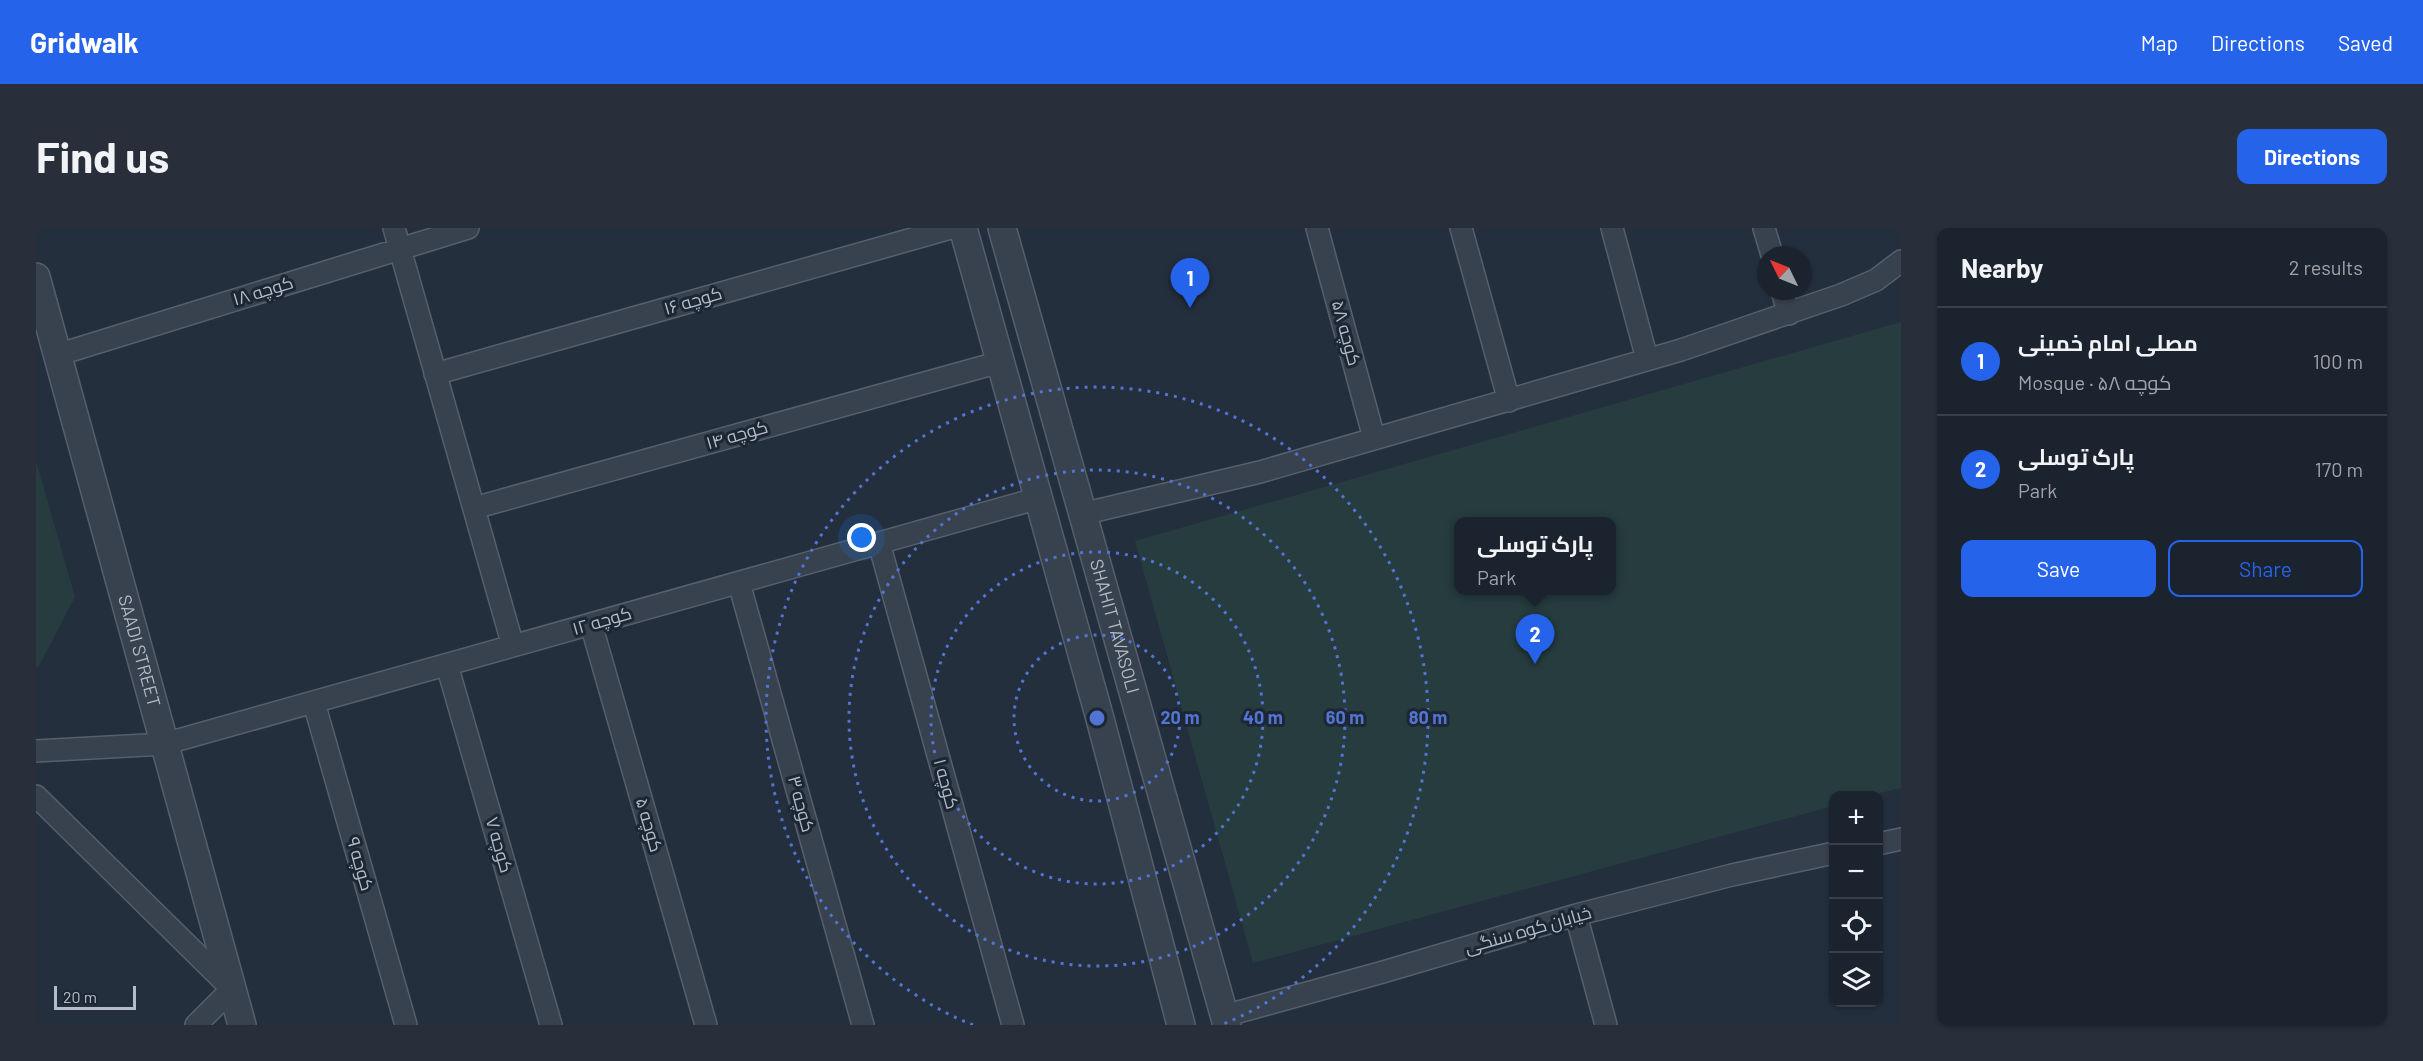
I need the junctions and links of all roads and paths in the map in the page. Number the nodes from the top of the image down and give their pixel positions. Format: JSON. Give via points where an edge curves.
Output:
{"nodes":[{"id":1,"x":394,"y":228,"type":"edge"},
{"id":2,"x":468,"y":228,"type":"edge"},
{"id":3,"x":951,"y":228,"type":"edge"},
{"id":4,"x":963,"y":228,"type":"edge"},
{"id":5,"x":1002,"y":228,"type":"edge"},
{"id":6,"x":1317,"y":228,"type":"edge"},
{"id":7,"x":1461,"y":228,"type":"edge"},
{"id":8,"x":1612,"y":228,"type":"edge"},
{"id":9,"x":1764,"y":228,"type":"edge"},
{"id":10,"x":1769,"y":246,"type":"edge"},
{"id":11,"x":400,"y":249,"type":"junction"},
{"id":12,"x":1901,"y":261,"type":"edge"},
{"id":13,"x":36,"y":277,"type":"edge"},
{"id":14,"x":1876,"y":280,"type":"junction"},
{"id":15,"x":1901,"y":280,"type":"edge"},
{"id":16,"x":1785,"y":300,"type":"edge"},
{"id":17,"x":1789,"y":314,"type":"junction"},
{"id":18,"x":57,"y":355,"type":"junction"},
{"id":19,"x":1647,"y":359,"type":"junction"},
{"id":20,"x":1000,"y":362,"type":"junction"},
{"id":21,"x":435,"y":374,"type":"junction"},
{"id":22,"x":1509,"y":401,"type":"junction"},
{"id":23,"x":1374,"y":438,"type":"junction"},
{"id":24,"x":1039,"y":498,"type":"junction"},
{"id":25,"x":474,"y":508,"type":"junction"},
{"id":26,"x":1082,"y":514,"type":"junction"},
{"id":27,"x":879,"y":543,"type":"junction"},
{"id":28,"x":739,"y":582,"type":"junction"},
{"id":29,"x":591,"y":624,"type":"junction"},
{"id":30,"x":513,"y":646,"type":"junction"},
{"id":31,"x":447,"y":665,"type":"junction"},
{"id":32,"x":314,"y":703,"type":"junction"},
{"id":33,"x":164,"y":744,"type":"junction"},
{"id":34,"x":36,"y":751,"type":"edge"},
{"id":35,"x":36,"y":796,"type":"edge"},
{"id":36,"x":1901,"y":839,"type":"edge"},
{"id":37,"x":1883,"y":843,"type":"edge"},
{"id":38,"x":1829,"y":854,"type":"edge"},
{"id":39,"x":1576,"y":915,"type":"junction"},
{"id":40,"x":232,"y":989,"type":"junction"},
{"id":41,"x":1226,"y":1020,"type":"edge"},
{"id":42,"x":196,"y":1025,"type":"edge"},
{"id":43,"x":242,"y":1025,"type":"edge"},
{"id":44,"x":406,"y":1025,"type":"edge"},
{"id":45,"x":551,"y":1025,"type":"edge"},
{"id":46,"x":706,"y":1025,"type":"edge"},
{"id":47,"x":863,"y":1025,"type":"edge"},
{"id":48,"x":1012,"y":1025,"type":"edge"},
{"id":49,"x":1181,"y":1025,"type":"edge"},
{"id":50,"x":1191,"y":1025,"type":"edge"},
{"id":51,"x":1606,"y":1025,"type":"edge"}],
"edges":[{"from":1,"to":11,"type":"street"},
{"from":2,"to":11,"type":"street","name":"کوچه ۱۸"},
{"from":3,"to":21,"type":"street","name":"کوچه ۱۶"},
{"from":4,"to":20,"type":"street","name":"SHAHIT TAVASOLI"},
{"from":5,"to":26,"type":"street","name":"SHAHIT TAVASOLI"},
{"from":6,"to":23,"type":"street","name":"کوچه ۵۸"},
{"from":7,"to":22,"type":"street"},
{"from":8,"to":19,"type":"street"},
{"from":9,"to":10,"type":"street"},
{"from":11,"to":18,"type":"street","name":"کوچه ۱۸"},
{"from":11,"to":21,"type":"street"},
{"from":12,"to":14,"type":"street"},
{"from":13,"to":18,"type":"street","name":"SAADI STREET"},
{"from":14,"to":15,"type":"street"},
{"from":14,"to":17,"type":"street"},
{"from":16,"to":17,"type":"street"},
{"from":17,"to":19,"type":"street"},
{"from":18,"to":33,"type":"street","name":"SAADI STREET"},
{"from":19,"to":22,"type":"street"},
{"from":20,"to":24,"type":"street","name":"SHAHIT TAVASOLI"},
{"from":20,"to":25,"type":"street","name":"کوچه ۱۴"},
{"from":21,"to":25,"type":"street"},
{"from":22,"to":23,"type":"street"},
{"from":23,"to":26,"type":"street","via":[[1260,472]]},
{"from":24,"to":27,"type":"street","name":"کوچه ۱۲"},
{"from":24,"to":49,"type":"street","name":"SHAHIT TAVASOLI"},
{"from":25,"to":30,"type":"street"},
{"from":26,"to":41,"type":"street","name":"SHAHIT TAVASOLI"},
{"from":27,"to":28,"type":"street","name":"کوچه ۱۲"},
{"from":27,"to":48,"type":"street","name":"کوچه ۱"},
{"from":28,"to":29,"type":"street","name":"کوچه ۱۲"},
{"from":28,"to":47,"type":"street","name":"کوچه ۳"},
{"from":29,"to":30,"type":"street","name":"کوچه ۱۲"},
{"from":29,"to":46,"type":"street","name":"کوچه ۵"},
{"from":30,"to":31,"type":"street","name":"کوچه ۱۲"},
{"from":31,"to":32,"type":"street","name":"کوچه ۱۲"},
{"from":31,"to":45,"type":"street","name":"کوچه ۷"},
{"from":32,"to":33,"type":"street","name":"کوچه ۱۲"},
{"from":32,"to":44,"type":"street","name":"کوچه ۹"},
{"from":33,"to":34,"type":"street","name":"کوچه ۱۲"},
{"from":33,"to":40,"type":"street","name":"SAADI STREET"},
{"from":35,"to":40,"type":"street"},
{"from":36,"to":37,"type":"street"},
{"from":38,"to":39,"type":"street","name":"خیابان کوه سنگی"},
{"from":39,"to":41,"type":"street","name":"خیابان کوه سنگی"},
{"from":39,"to":51,"type":"street"},
{"from":40,"to":42,"type":"street"},
{"from":40,"to":43,"type":"street","name":"SAADI STREET"},
{"from":41,"to":50,"type":"street"}]}
